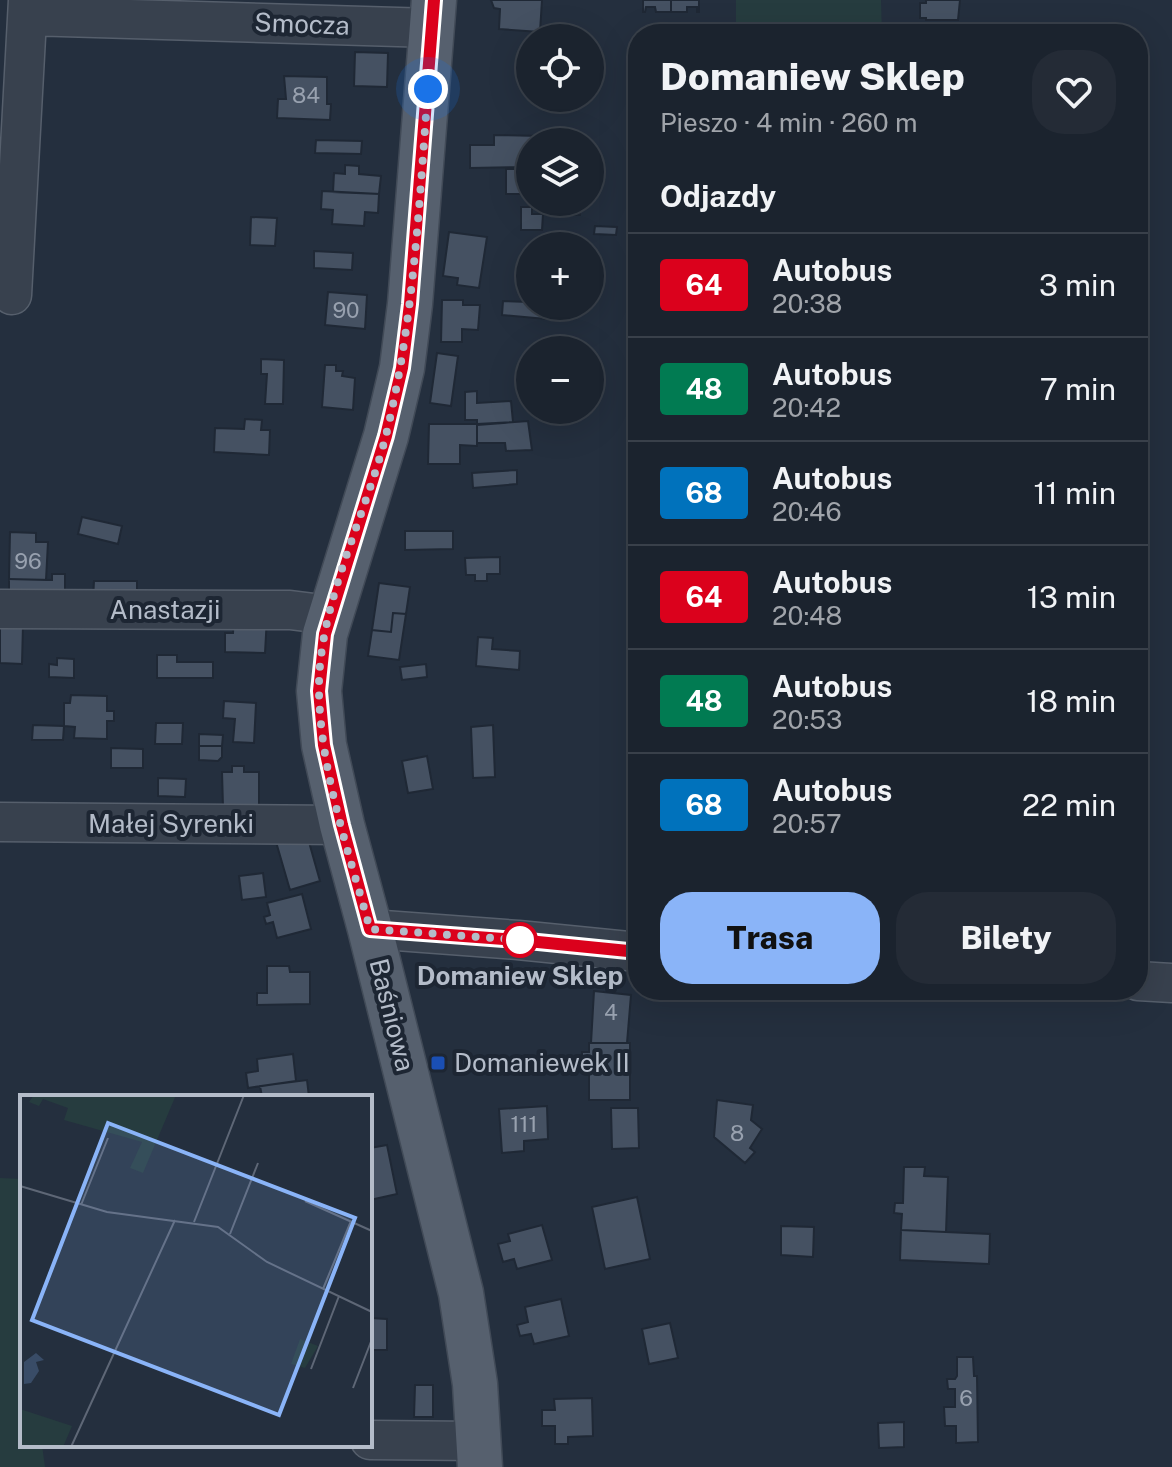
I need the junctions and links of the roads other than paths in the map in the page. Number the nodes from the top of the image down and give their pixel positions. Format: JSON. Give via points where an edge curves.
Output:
{"nodes":[{"id":1,"x":28,"y":8,"type":"edge"},
{"id":2,"x":433,"y":14,"type":"edge"},
{"id":3,"x":12,"y":295,"type":"dead end"},
{"id":4,"x":0,"y":609,"type":"edge"},
{"id":5,"x":330,"y":615,"type":"junction"},
{"id":6,"x":0,"y":822,"type":"edge"},
{"id":7,"x":342,"y":825,"type":"junction"},
{"id":8,"x":370,"y":929,"type":"junction"},
{"id":9,"x":628,"y":951,"type":"edge"},
{"id":10,"x":1148,"y":982,"type":"edge"},
{"id":11,"x":1172,"y":983,"type":"edge"},
{"id":12,"x":372,"y":1440,"type":"edge"},
{"id":13,"x":480,"y":1454,"type":"edge"}],
"edges":[{"from":1,"to":2,"type":"street","name":"Smocza"},
{"from":1,"to":3,"type":"street"},
{"from":2,"to":5,"type":"main road","name":"Baśniowa","via":[[402,368]]},
{"from":4,"to":5,"type":"street","name":"Anastazji","via":[[290,610]]},
{"from":5,"to":7,"type":"main road","name":"Baśniowa","via":[[319,691],[324,745]]},
{"from":6,"to":7,"type":"street","name":"Małej Syrenki"},
{"from":7,"to":8,"type":"main road","name":"Baśniowa"},
{"from":8,"to":9,"type":"street"},
{"from":8,"to":13,"type":"main road","name":"Baśniowa","via":[[461,1293]]},
{"from":10,"to":11,"type":"street"},
{"from":12,"to":13,"type":"street"}]}
